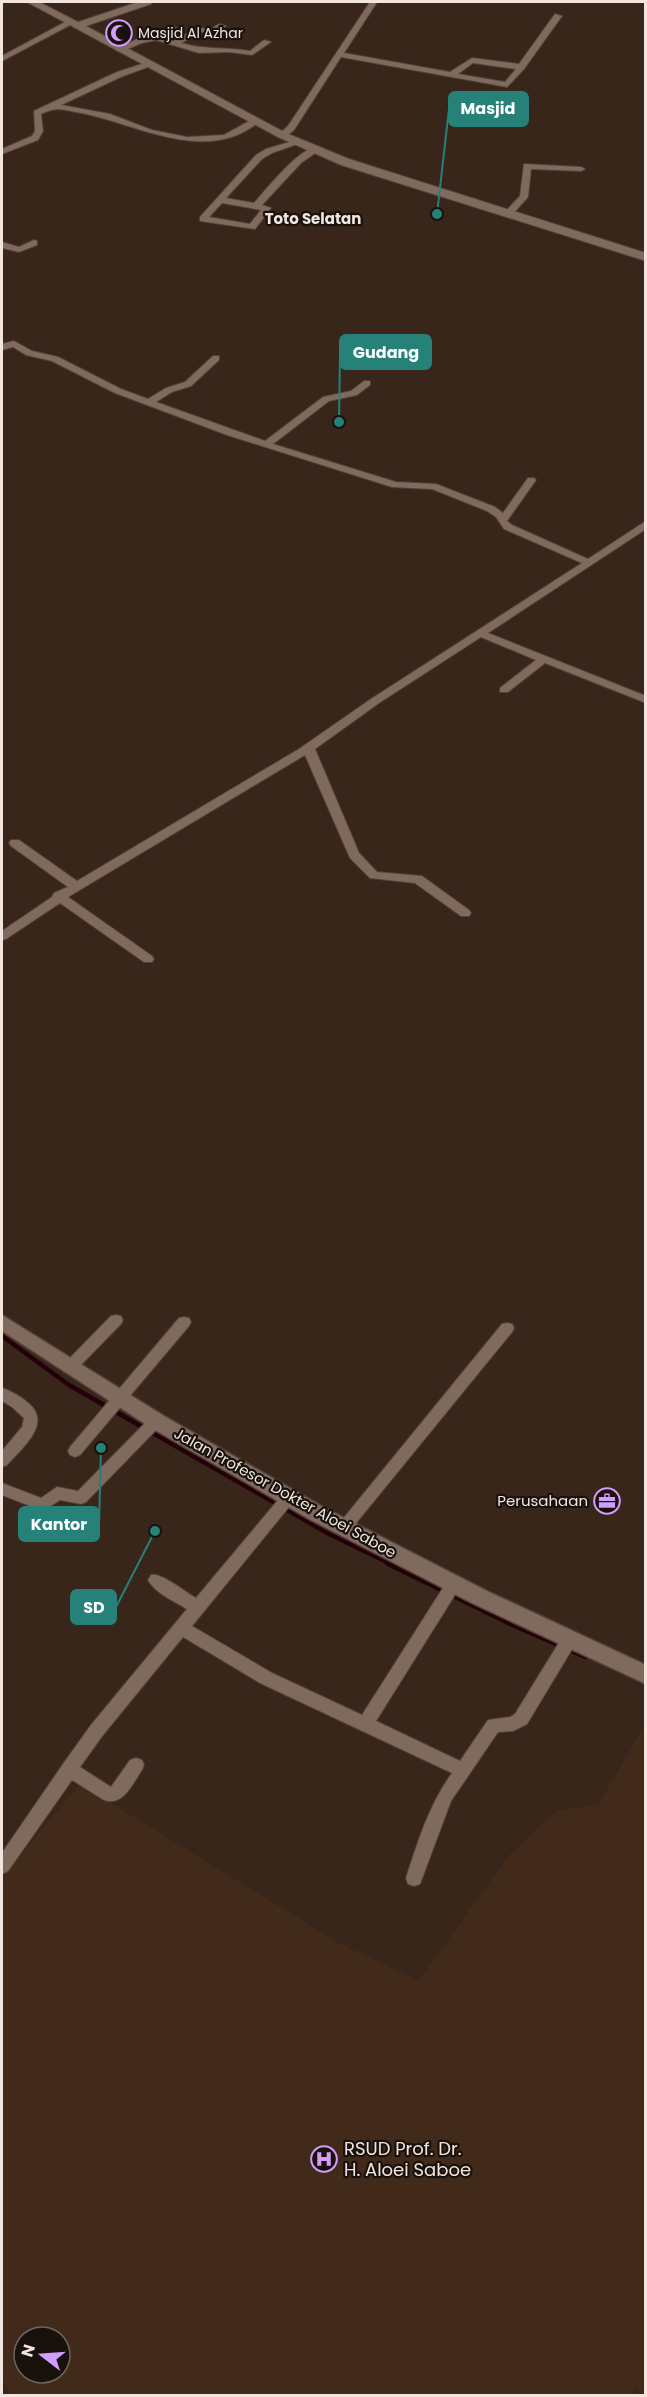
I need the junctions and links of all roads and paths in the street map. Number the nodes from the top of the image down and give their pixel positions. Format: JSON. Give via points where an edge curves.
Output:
{"nodes":[{"id":1,"x":32,"y":2,"type":"edge"},
{"id":2,"x":136,"y":2,"type":"edge"},
{"id":3,"x":147,"y":2,"type":"edge"},
{"id":4,"x":373,"y":2,"type":"edge"},
{"id":5,"x":558,"y":16,"type":"dead end"},
{"id":6,"x":70,"y":26,"type":"junction"},
{"id":7,"x":222,"y":26,"type":"dead end"},
{"id":8,"x":173,"y":28,"type":"dead end"},
{"id":9,"x":156,"y":38,"type":"junction"},
{"id":10,"x":267,"y":42,"type":"dead end"},
{"id":11,"x":109,"y":44,"type":"junction"},
{"id":12,"x":131,"y":44,"type":"junction"},
{"id":13,"x":176,"y":44,"type":"junction"},
{"id":14,"x":120,"y":50,"type":"junction"},
{"id":15,"x":339,"y":54,"type":"junction"},
{"id":16,"x":2,"y":58,"type":"edge"},
{"id":17,"x":148,"y":64,"type":"junction"},
{"id":18,"x":521,"y":67,"type":"junction"},
{"id":19,"x":451,"y":75,"type":"junction"},
{"id":20,"x":54,"y":106,"type":"junction"},
{"id":21,"x":256,"y":121,"type":"junction"},
{"id":22,"x":282,"y":135,"type":"junction"},
{"id":23,"x":299,"y":142,"type":"junction"},
{"id":24,"x":315,"y":149,"type":"junction"},
{"id":25,"x":2,"y":152,"type":"edge"},
{"id":26,"x":581,"y":168,"type":"dead end"},
{"id":27,"x":220,"y":200,"type":"junction"},
{"id":28,"x":256,"y":206,"type":"junction"},
{"id":29,"x":508,"y":214,"type":"junction"},
{"id":30,"x":34,"y":243,"type":"dead end"},
{"id":31,"x":2,"y":245,"type":"edge"},
{"id":32,"x":645,"y":257,"type":"edge"},
{"id":33,"x":2,"y":346,"type":"edge"},
{"id":34,"x":216,"y":358,"type":"dead end"},
{"id":35,"x":367,"y":384,"type":"dead end"},
{"id":36,"x":148,"y":403,"type":"junction"},
{"id":37,"x":268,"y":443,"type":"junction"},
{"id":38,"x":531,"y":480,"type":"dead end"},
{"id":39,"x":502,"y":521,"type":"junction"},
{"id":40,"x":645,"y":524,"type":"edge"},
{"id":41,"x":590,"y":563,"type":"junction"},
{"id":42,"x":482,"y":634,"type":"junction"},
{"id":43,"x":544,"y":659,"type":"junction"},
{"id":44,"x":504,"y":690,"type":"dead end"},
{"id":45,"x":645,"y":700,"type":"edge"},
{"id":46,"x":309,"y":747,"type":"junction"},
{"id":47,"x":15,"y":843,"type":"dead end"},
{"id":48,"x":75,"y":886,"type":"junction"},
{"id":49,"x":58,"y":897,"type":"junction"},
{"id":50,"x":465,"y":913,"type":"dead end"},
{"id":51,"x":2,"y":936,"type":"edge"},
{"id":52,"x":148,"y":959,"type":"dead end"},
{"id":53,"x":116,"y":1320,"type":"dead end"},
{"id":54,"x":2,"y":1322,"type":"edge"},
{"id":55,"x":184,"y":1322,"type":"dead end"},
{"id":56,"x":507,"y":1328,"type":"dead end"},
{"id":57,"x":69,"y":1368,"type":"junction"},
{"id":58,"x":2,"y":1394,"type":"edge"},
{"id":59,"x":113,"y":1406,"type":"junction"},
{"id":60,"x":148,"y":1429,"type":"junction"},
{"id":61,"x":75,"y":1451,"type":"dead end"},
{"id":62,"x":2,"y":1461,"type":"edge"},
{"id":63,"x":2,"y":1489,"type":"edge"},
{"id":64,"x":288,"y":1498,"type":"junction"},
{"id":65,"x":343,"y":1529,"type":"junction"},
{"id":66,"x":156,"y":1580,"type":"dead end"},
{"id":67,"x":449,"y":1591,"type":"junction"},
{"id":68,"x":199,"y":1608,"type":"junction"},
{"id":69,"x":182,"y":1628,"type":"junction"},
{"id":70,"x":564,"y":1649,"type":"junction"},
{"id":71,"x":645,"y":1675,"type":"edge"},
{"id":72,"x":365,"y":1724,"type":"junction"},
{"id":73,"x":136,"y":1765,"type":"dead end"},
{"id":74,"x":69,"y":1769,"type":"junction"},
{"id":75,"x":463,"y":1770,"type":"junction"},
{"id":76,"x":2,"y":1866,"type":"edge"},
{"id":77,"x":414,"y":1878,"type":"dead end"}],
"edges":[{"from":1,"to":6,"type":"main road"},
{"from":2,"to":6,"type":"main road"},
{"from":3,"to":6,"type":"main road"},
{"from":4,"to":15,"type":"street"},
{"from":5,"to":18,"type":"street"},
{"from":6,"to":11,"type":"main road"},
{"from":6,"to":16,"type":"street"},
{"from":7,"to":13,"type":"street","via":[[212,31],[200,30]]},
{"from":8,"to":9,"type":"street"},
{"from":9,"to":12,"type":"street"},
{"from":9,"to":13,"type":"street"},
{"from":10,"to":13,"type":"street","via":[[252,53],[204,52]]},
{"from":11,"to":12,"type":"street","via":[[121,40]]},
{"from":11,"to":14,"type":"main road"},
{"from":12,"to":14,"type":"street"},
{"from":14,"to":17,"type":"main road"},
{"from":15,"to":19,"type":"street"},
{"from":15,"to":22,"type":"street","via":[[291,128]]},
{"from":17,"to":20,"type":"street"},
{"from":17,"to":21,"type":"main road"},
{"from":18,"to":19,"type":"street","via":[[472,60]]},
{"from":18,"to":19,"type":"street","via":[[507,85]]},
{"from":20,"to":21,"type":"street","via":[[107,116],[150,132],[187,139],[226,137]]},
{"from":20,"to":25,"type":"street","via":[[35,115],[39,131],[35,138]]},
{"from":21,"to":22,"type":"main road"},
{"from":22,"to":23,"type":"main road"},
{"from":23,"to":24,"type":"main road"},
{"from":23,"to":27,"type":"street","via":[[259,158]]},
{"from":24,"to":28,"type":"street","via":[[298,161]]},
{"from":24,"to":29,"type":"main road","via":[[374,173]]},
{"from":26,"to":29,"type":"street","via":[[527,166],[524,197]]},
{"from":27,"to":28,"type":"street"},
{"from":27,"to":28,"type":"street","via":[[203,219],[250,228],[267,210]]},
{"from":29,"to":32,"type":"main road"},
{"from":30,"to":31,"type":"street","via":[[18,251]]},
{"from":33,"to":36,"type":"street","via":[[14,344],[55,359]]},
{"from":34,"to":36,"type":"street","via":[[188,384]]},
{"from":35,"to":37,"type":"street","via":[[354,393],[326,399]]},
{"from":36,"to":37,"type":"street"},
{"from":37,"to":39,"type":"street","via":[[395,485],[433,486],[491,509]]},
{"from":38,"to":39,"type":"street"},
{"from":39,"to":41,"type":"street"},
{"from":40,"to":41,"type":"street"},
{"from":41,"to":42,"type":"street"},
{"from":42,"to":43,"type":"street"},
{"from":42,"to":46,"type":"street"},
{"from":43,"to":44,"type":"street"},
{"from":43,"to":45,"type":"street"},
{"from":46,"to":48,"type":"street"},
{"from":46,"to":50,"type":"street","via":[[354,855],[374,875],[418,879]]},
{"from":47,"to":48,"type":"street"},
{"from":48,"to":49,"type":"street"},
{"from":49,"to":51,"type":"street"},
{"from":49,"to":52,"type":"street"},
{"from":53,"to":57,"type":"street"},
{"from":54,"to":57,"type":"street","name":"Jalan Profesor Dokter Aloei Saboe"},
{"from":55,"to":59,"type":"street"},
{"from":56,"to":65,"type":"street"},
{"from":57,"to":59,"type":"street","name":"Jalan Profesor Dokter Aloei Saboe"},
{"from":58,"to":62,"type":"street","via":[[32,1414],[29,1428]]},
{"from":59,"to":60,"type":"street","name":"Jalan Profesor Dokter Aloei Saboe"},
{"from":59,"to":61,"type":"street"},
{"from":60,"to":63,"type":"street","via":[[81,1498],[57,1493],[43,1505]]},
{"from":60,"to":64,"type":"street","name":"Jalan Profesor Dokter Aloei Saboe"},
{"from":64,"to":65,"type":"street","name":"Jalan Profesor Dokter Aloei Saboe"},
{"from":64,"to":68,"type":"street"},
{"from":65,"to":67,"type":"street","name":"Jalan Profesor Dokter Aloei Saboe"},
{"from":66,"to":68,"type":"street"},
{"from":67,"to":70,"type":"street","name":"Jalan Profesor Dokter Aloei Saboe"},
{"from":67,"to":72,"type":"street"},
{"from":68,"to":69,"type":"street"},
{"from":69,"to":72,"type":"street","via":[[278,1684]]},
{"from":69,"to":74,"type":"street"},
{"from":70,"to":71,"type":"street","name":"Jalan Profesor Dokter Aloei Saboe"},
{"from":70,"to":75,"type":"street","via":[[521,1719],[513,1724],[494,1725]]},
{"from":72,"to":75,"type":"street"},
{"from":73,"to":74,"type":"street","via":[[115,1794],[110,1795]]},
{"from":74,"to":76,"type":"street"},
{"from":75,"to":77,"type":"street","via":[[438,1811]]}]}
